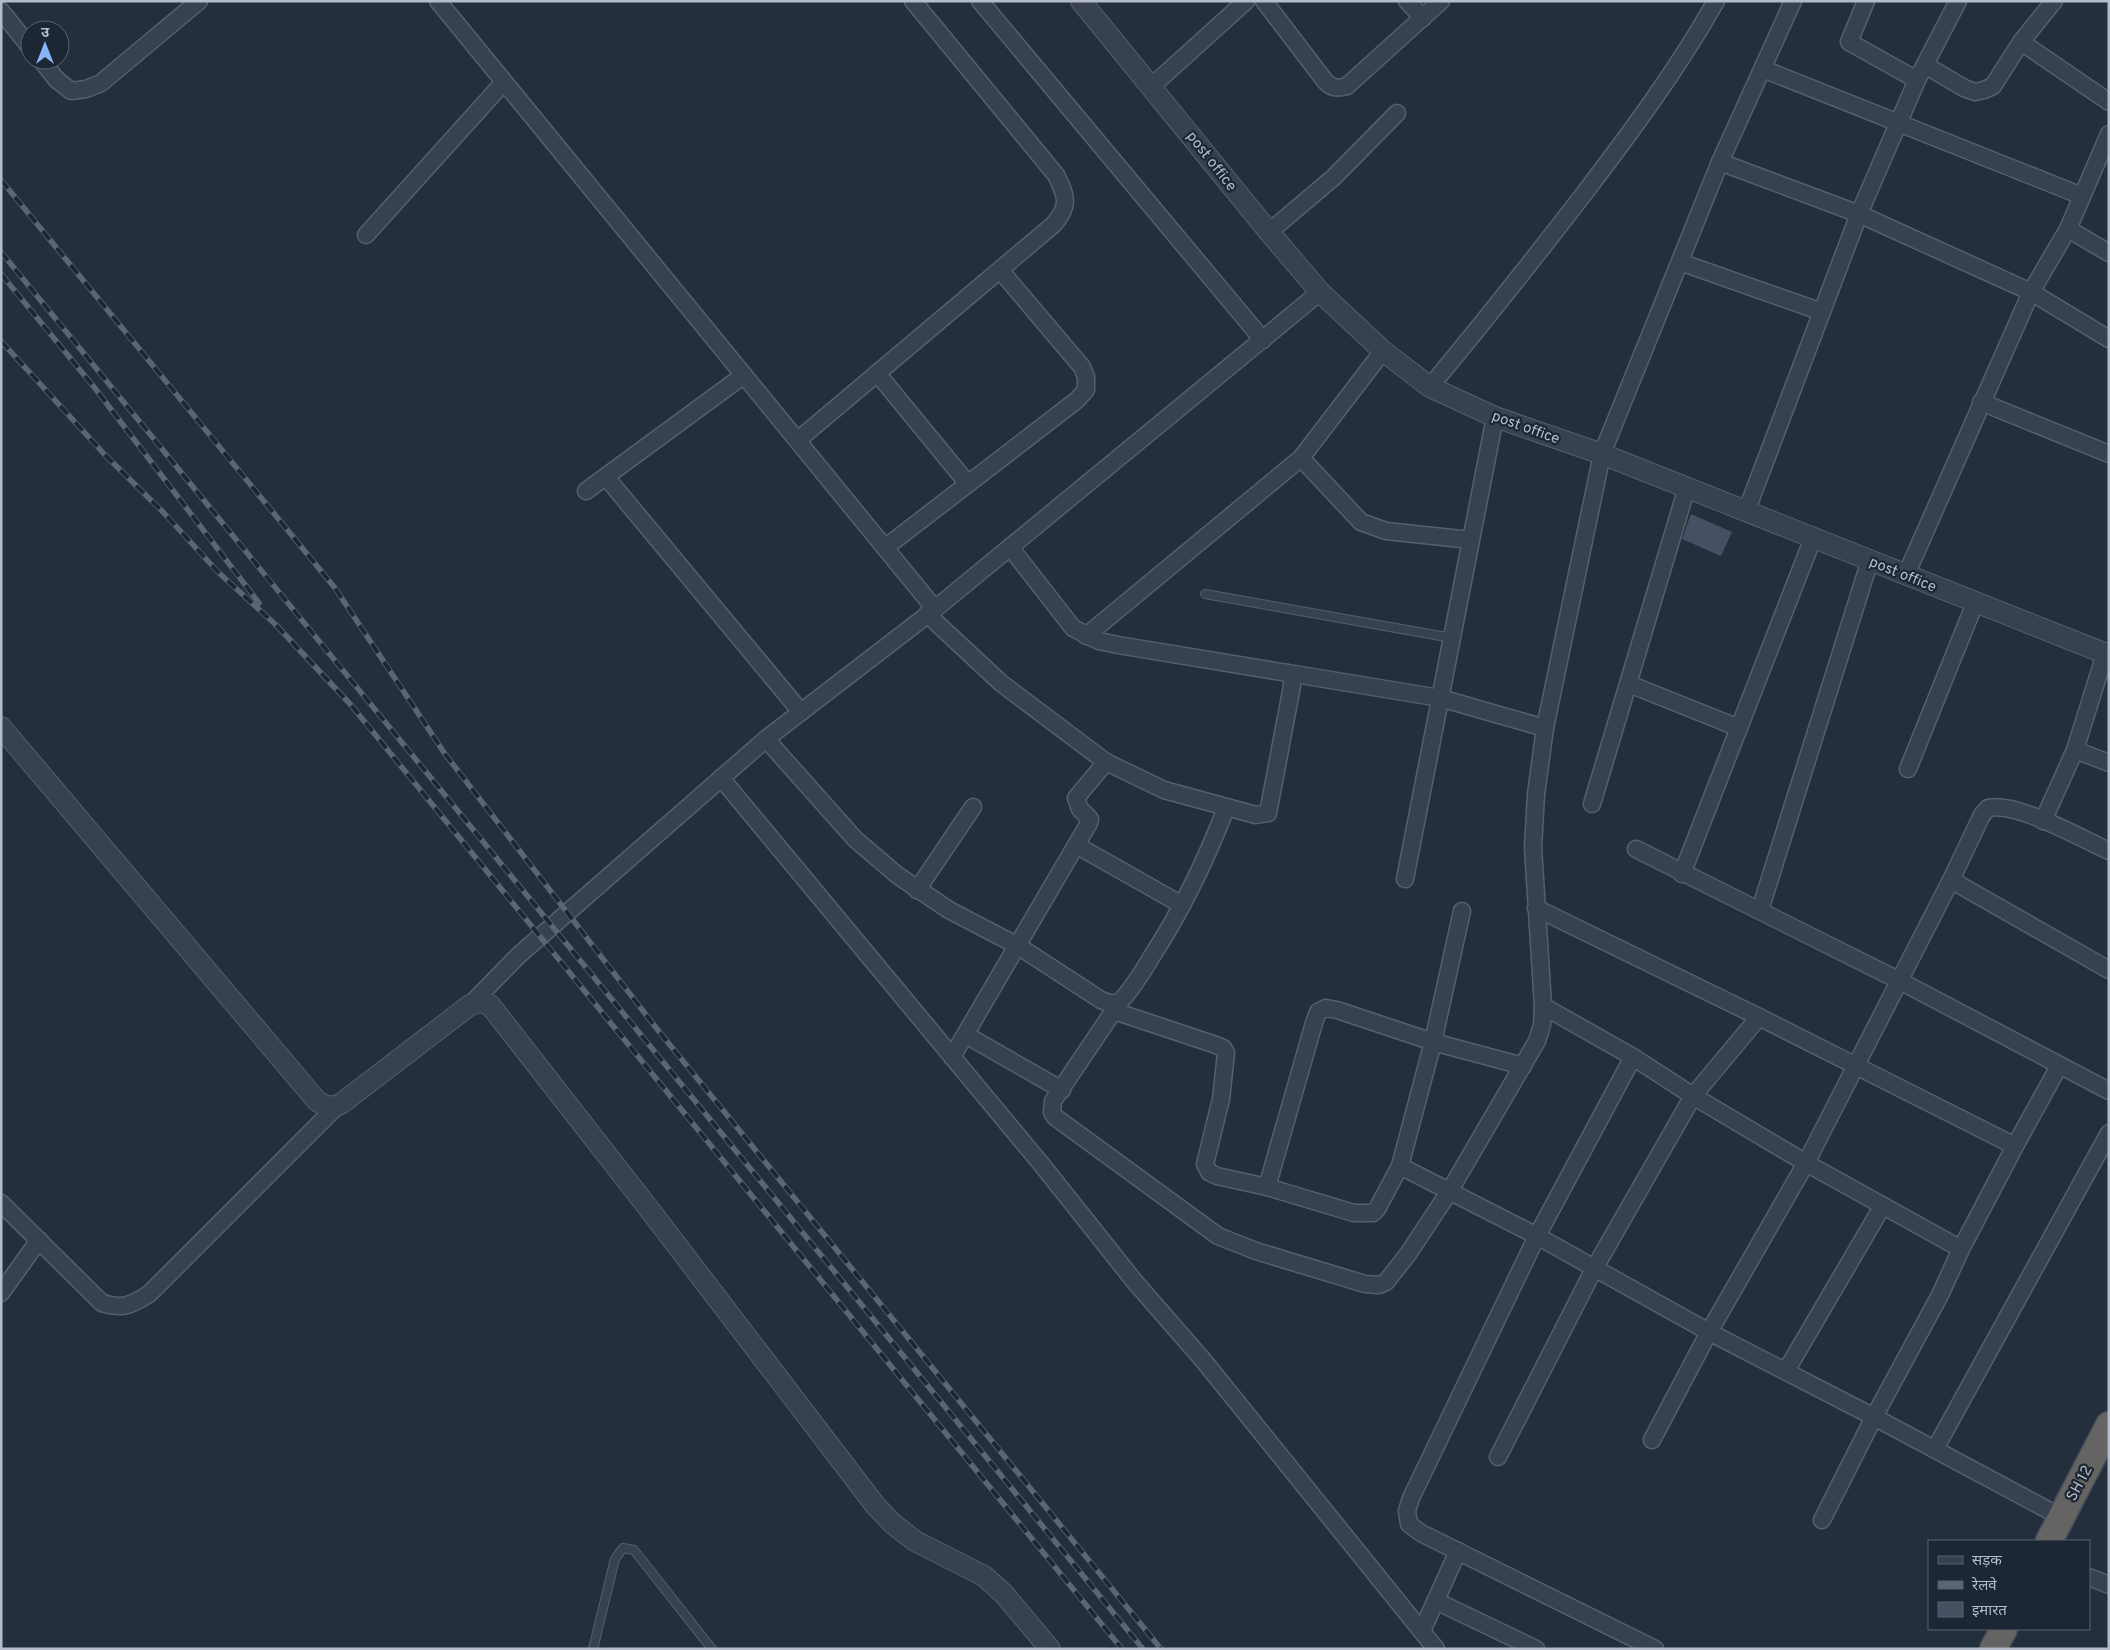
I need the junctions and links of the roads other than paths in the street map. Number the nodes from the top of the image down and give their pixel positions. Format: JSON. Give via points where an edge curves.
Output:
{"nodes":[{"id":1,"x":199,"y":1,"type":"edge"},
{"id":2,"x":438,"y":1,"type":"edge"},
{"id":3,"x":914,"y":1,"type":"edge"},
{"id":4,"x":980,"y":1,"type":"edge"},
{"id":5,"x":1081,"y":1,"type":"edge"},
{"id":6,"x":1246,"y":1,"type":"edge"},
{"id":7,"x":1264,"y":1,"type":"edge"},
{"id":8,"x":1407,"y":1,"type":"edge"},
{"id":9,"x":1441,"y":1,"type":"edge"},
{"id":10,"x":1716,"y":1,"type":"edge"},
{"id":11,"x":1793,"y":1,"type":"edge"},
{"id":12,"x":1866,"y":1,"type":"edge"},
{"id":13,"x":1958,"y":1,"type":"edge"},
{"id":14,"x":2054,"y":1,"type":"edge"},
{"id":15,"x":1,"y":11,"type":"edge"},
{"id":16,"x":1423,"y":18,"type":"junction"},
{"id":17,"x":20,"y":35,"type":"edge"},
{"id":18,"x":2021,"y":42,"type":"junction"},
{"id":19,"x":1925,"y":65,"type":"junction"},
{"id":20,"x":49,"y":70,"type":"edge"},
{"id":21,"x":1763,"y":70,"type":"junction"},
{"id":22,"x":1917,"y":80,"type":"junction"},
{"id":23,"x":504,"y":82,"type":"junction"},
{"id":24,"x":1152,"y":86,"type":"junction"},
{"id":25,"x":2109,"y":102,"type":"edge"},
{"id":26,"x":1398,"y":113,"type":"dead end"},
{"id":27,"x":1899,"y":123,"type":"junction"},
{"id":28,"x":2109,"y":134,"type":"edge"},
{"id":29,"x":1720,"y":162,"type":"junction"},
{"id":30,"x":2082,"y":196,"type":"junction"},
{"id":31,"x":1859,"y":214,"type":"junction"},
{"id":32,"x":2068,"y":229,"type":"junction"},
{"id":33,"x":1269,"y":232,"type":"junction"},
{"id":34,"x":366,"y":235,"type":"dead end"},
{"id":35,"x":2109,"y":253,"type":"edge"},
{"id":36,"x":1680,"y":262,"type":"junction"},
{"id":37,"x":1000,"y":270,"type":"junction"},
{"id":38,"x":1320,"y":292,"type":"junction"},
{"id":39,"x":2031,"y":292,"type":"junction"},
{"id":40,"x":1822,"y":312,"type":"junction"},
{"id":41,"x":2109,"y":339,"type":"edge"},
{"id":42,"x":1263,"y":340,"type":"junction"},
{"id":43,"x":1383,"y":351,"type":"junction"},
{"id":44,"x":877,"y":373,"type":"junction"},
{"id":45,"x":744,"y":375,"type":"junction"},
{"id":46,"x":1430,"y":387,"type":"junction"},
{"id":47,"x":1981,"y":402,"type":"junction"},
{"id":48,"x":1495,"y":416,"type":"junction"},
{"id":49,"x":798,"y":440,"type":"junction"},
{"id":50,"x":1602,"y":454,"type":"junction"},
{"id":51,"x":2109,"y":454,"type":"edge"},
{"id":52,"x":1301,"y":458,"type":"junction"},
{"id":53,"x":606,"y":477,"type":"junction"},
{"id":54,"x":968,"y":484,"type":"junction"},
{"id":55,"x":1687,"y":487,"type":"junction"},
{"id":56,"x":586,"y":492,"type":"dead end"},
{"id":57,"x":1746,"y":512,"type":"junction"},
{"id":58,"x":1813,"y":538,"type":"junction"},
{"id":59,"x":1471,"y":540,"type":"junction"},
{"id":60,"x":1010,"y":547,"type":"junction"},
{"id":61,"x":886,"y":548,"type":"junction"},
{"id":62,"x":1870,"y":560,"type":"junction"},
{"id":63,"x":1906,"y":575,"type":"junction"},
{"id":64,"x":1205,"y":594,"type":"dead end"},
{"id":65,"x":1975,"y":603,"type":"junction"},
{"id":66,"x":931,"y":611,"type":"junction"},
{"id":67,"x":1086,"y":636,"type":"junction"},
{"id":68,"x":1452,"y":638,"type":"junction"},
{"id":69,"x":2107,"y":654,"type":"edge"},
{"id":70,"x":1288,"y":673,"type":"junction"},
{"id":71,"x":1629,"y":684,"type":"junction"},
{"id":72,"x":1440,"y":698,"type":"junction"},
{"id":73,"x":801,"y":712,"type":"junction"},
{"id":74,"x":1,"y":727,"type":"edge"},
{"id":75,"x":1546,"y":728,"type":"junction"},
{"id":76,"x":1739,"y":728,"type":"junction"},
{"id":77,"x":766,"y":739,"type":"junction"},
{"id":78,"x":2075,"y":750,"type":"junction"},
{"id":79,"x":1106,"y":762,"type":"junction"},
{"id":80,"x":2109,"y":763,"type":"edge"},
{"id":81,"x":1908,"y":769,"type":"dead end"},
{"id":82,"x":721,"y":778,"type":"junction"},
{"id":83,"x":1592,"y":804,"type":"dead end"},
{"id":84,"x":973,"y":807,"type":"dead end"},
{"id":85,"x":1226,"y":808,"type":"junction"},
{"id":86,"x":2043,"y":820,"type":"junction"},
{"id":87,"x":1076,"y":845,"type":"junction"},
{"id":88,"x":1636,"y":849,"type":"dead end"},
{"id":89,"x":2109,"y":851,"type":"edge"},
{"id":90,"x":1682,"y":874,"type":"junction"},
{"id":91,"x":1405,"y":879,"type":"dead end"},
{"id":92,"x":1951,"y":880,"type":"junction"},
{"id":93,"x":917,"y":890,"type":"junction"},
{"id":94,"x":1182,"y":905,"type":"junction"},
{"id":95,"x":1536,"y":908,"type":"junction"},
{"id":96,"x":1760,"y":910,"type":"junction"},
{"id":97,"x":1462,"y":912,"type":"dead end"},
{"id":98,"x":1018,"y":946,"type":"junction"},
{"id":99,"x":2109,"y":970,"type":"edge"},
{"id":100,"x":1900,"y":981,"type":"junction"},
{"id":101,"x":470,"y":1005,"type":"junction"},
{"id":102,"x":1542,"y":1006,"type":"junction"},
{"id":103,"x":1116,"y":1007,"type":"junction"},
{"id":104,"x":1759,"y":1017,"type":"junction"},
{"id":105,"x":966,"y":1035,"type":"junction"},
{"id":106,"x":1432,"y":1042,"type":"junction"},
{"id":107,"x":952,"y":1057,"type":"junction"},
{"id":108,"x":1633,"y":1057,"type":"junction"},
{"id":109,"x":1524,"y":1066,"type":"junction"},
{"id":110,"x":1854,"y":1066,"type":"junction"},
{"id":111,"x":2059,"y":1066,"type":"junction"},
{"id":112,"x":1062,"y":1090,"type":"junction"},
{"id":113,"x":2109,"y":1091,"type":"edge"},
{"id":114,"x":1693,"y":1096,"type":"junction"},
{"id":115,"x":335,"y":1108,"type":"junction"},
{"id":116,"x":2109,"y":1133,"type":"edge"},
{"id":117,"x":2015,"y":1146,"type":"junction"},
{"id":118,"x":1806,"y":1163,"type":"junction"},
{"id":119,"x":1400,"y":1166,"type":"junction"},
{"id":120,"x":1267,"y":1187,"type":"junction"},
{"id":121,"x":1450,"y":1192,"type":"junction"},
{"id":122,"x":1,"y":1203,"type":"edge"},
{"id":123,"x":1882,"y":1207,"type":"junction"},
{"id":124,"x":1537,"y":1236,"type":"junction"},
{"id":125,"x":39,"y":1240,"type":"junction"},
{"id":126,"x":1961,"y":1249,"type":"junction"},
{"id":127,"x":1594,"y":1269,"type":"junction"},
{"id":128,"x":1,"y":1293,"type":"edge"},
{"id":129,"x":1709,"y":1332,"type":"junction"},
{"id":130,"x":1786,"y":1371,"type":"junction"},
{"id":131,"x":1874,"y":1417,"type":"junction"},
{"id":132,"x":2109,"y":1425,"type":"edge"},
{"id":133,"x":1652,"y":1440,"type":"dead end"},
{"id":134,"x":1935,"y":1449,"type":"junction"},
{"id":135,"x":1498,"y":1457,"type":"dead end"},
{"id":136,"x":2061,"y":1517,"type":"junction"},
{"id":137,"x":1822,"y":1520,"type":"dead end"},
{"id":138,"x":2050,"y":1540,"type":"edge"},
{"id":139,"x":1458,"y":1551,"type":"junction"},
{"id":140,"x":2090,"y":1577,"type":"edge"},
{"id":141,"x":2109,"y":1585,"type":"edge"},
{"id":142,"x":1436,"y":1601,"type":"junction"},
{"id":143,"x":2003,"y":1630,"type":"edge"},
{"id":144,"x":1422,"y":1631,"type":"junction"},
{"id":145,"x":593,"y":1649,"type":"edge"},
{"id":146,"x":712,"y":1649,"type":"edge"},
{"id":147,"x":1050,"y":1649,"type":"edge"},
{"id":148,"x":1436,"y":1649,"type":"edge"},
{"id":149,"x":1536,"y":1649,"type":"edge"},
{"id":150,"x":1655,"y":1649,"type":"edge"},
{"id":151,"x":1993,"y":1649,"type":"edge"}],
"edges":[{"from":1,"to":20,"type":"street","via":[[101,83],[86,90],[71,90]]},
{"from":2,"to":23,"type":"street"},
{"from":3,"to":37,"type":"street","via":[[1056,175],[1064,192],[1066,203],[1062,215]]},
{"from":4,"to":42,"type":"street"},
{"from":5,"to":24,"type":"street","name":"post office"},
{"from":6,"to":24,"type":"street"},
{"from":7,"to":16,"type":"street","via":[[1325,81],[1335,88],[1347,86]]},
{"from":8,"to":16,"type":"street"},
{"from":9,"to":16,"type":"street"},
{"from":10,"to":46,"type":"street","via":[[1656,98],[1507,294]]},
{"from":11,"to":21,"type":"street"},
{"from":12,"to":22,"type":"street","via":[[1849,42]]},
{"from":13,"to":19,"type":"street"},
{"from":14,"to":18,"type":"street"},
{"from":15,"to":17,"type":"street"},
{"from":18,"to":19,"type":"street","via":[[1993,86],[1984,90],[1975,92],[1964,88]]},
{"from":18,"to":25,"type":"street"},
{"from":19,"to":22,"type":"street"},
{"from":21,"to":27,"type":"street"},
{"from":21,"to":29,"type":"street"},
{"from":22,"to":27,"type":"street"},
{"from":23,"to":34,"type":"street"},
{"from":23,"to":45,"type":"street"},
{"from":24,"to":33,"type":"street","name":"post office"},
{"from":26,"to":33,"type":"street","via":[[1334,177]]},
{"from":27,"to":30,"type":"street"},
{"from":27,"to":31,"type":"street"},
{"from":28,"to":30,"type":"street"},
{"from":29,"to":31,"type":"street"},
{"from":29,"to":36,"type":"street"},
{"from":30,"to":32,"type":"street"},
{"from":31,"to":39,"type":"street"},
{"from":31,"to":40,"type":"street"},
{"from":32,"to":35,"type":"street"},
{"from":32,"to":39,"type":"street"},
{"from":33,"to":38,"type":"street","name":"post office"},
{"from":36,"to":40,"type":"street"},
{"from":36,"to":50,"type":"street"},
{"from":37,"to":44,"type":"street"},
{"from":37,"to":54,"type":"street","via":[[1082,367],[1086,390]]},
{"from":38,"to":42,"type":"street"},
{"from":38,"to":43,"type":"street","name":"post office"},
{"from":39,"to":41,"type":"street"},
{"from":39,"to":47,"type":"street"},
{"from":40,"to":57,"type":"street"},
{"from":42,"to":60,"type":"street"},
{"from":43,"to":46,"type":"street","name":"post office"},
{"from":43,"to":52,"type":"street"},
{"from":44,"to":49,"type":"street"},
{"from":44,"to":54,"type":"street"},
{"from":45,"to":49,"type":"street"},
{"from":45,"to":53,"type":"street"},
{"from":46,"to":48,"type":"street","name":"post office"},
{"from":47,"to":51,"type":"street"},
{"from":47,"to":63,"type":"street"},
{"from":48,"to":50,"type":"street","name":"post office"},
{"from":48,"to":59,"type":"street"},
{"from":49,"to":61,"type":"street"},
{"from":50,"to":55,"type":"street","name":"post office"},
{"from":50,"to":75,"type":"street"},
{"from":52,"to":59,"type":"street","via":[[1353,515],[1373,528]]},
{"from":52,"to":67,"type":"street"},
{"from":53,"to":56,"type":"street"},
{"from":53,"to":73,"type":"street"},
{"from":54,"to":61,"type":"street"},
{"from":55,"to":57,"type":"street","name":"post office"},
{"from":55,"to":71,"type":"street"},
{"from":57,"to":58,"type":"street","name":"post office"},
{"from":58,"to":62,"type":"street","name":"post office"},
{"from":58,"to":76,"type":"street"},
{"from":59,"to":68,"type":"street"},
{"from":60,"to":66,"type":"street"},
{"from":60,"to":67,"type":"street","via":[[1073,628]]},
{"from":61,"to":66,"type":"street"},
{"from":62,"to":63,"type":"street","name":"post office"},
{"from":62,"to":96,"type":"street"},
{"from":63,"to":65,"type":"street","name":"post office"},
{"from":64,"to":68,"type":"lane"},
{"from":65,"to":69,"type":"street","name":"post office"},
{"from":65,"to":81,"type":"street"},
{"from":66,"to":73,"type":"street"},
{"from":66,"to":79,"type":"street","via":[[1001,683]]},
{"from":67,"to":70,"type":"street","via":[[1118,645]]},
{"from":68,"to":72,"type":"street"},
{"from":69,"to":78,"type":"street"},
{"from":70,"to":72,"type":"street"},
{"from":70,"to":85,"type":"street","via":[[1292,686],[1268,813],[1256,816]]},
{"from":71,"to":76,"type":"street"},
{"from":71,"to":83,"type":"street"},
{"from":72,"to":75,"type":"street"},
{"from":72,"to":91,"type":"street"},
{"from":73,"to":77,"type":"street"},
{"from":74,"to":115,"type":"street","via":[[317,1101]]},
{"from":75,"to":95,"type":"street","via":[[1533,822]]},
{"from":76,"to":90,"type":"street"},
{"from":77,"to":82,"type":"street"},
{"from":77,"to":93,"type":"street","via":[[855,838]]},
{"from":78,"to":80,"type":"street"},
{"from":78,"to":86,"type":"street"},
{"from":79,"to":85,"type":"street","via":[[1164,790]]},
{"from":79,"to":87,"type":"street","via":[[1076,798],[1080,809],[1090,819]]},
{"from":82,"to":101,"type":"street","via":[[519,954]]},
{"from":82,"to":107,"type":"street"},
{"from":84,"to":93,"type":"street"},
{"from":85,"to":94,"type":"street"},
{"from":86,"to":89,"type":"street"},
{"from":86,"to":92,"type":"street","via":[[2007,808],[1988,808]]},
{"from":87,"to":94,"type":"street"},
{"from":87,"to":98,"type":"street"},
{"from":88,"to":90,"type":"street"},
{"from":90,"to":96,"type":"street"},
{"from":92,"to":99,"type":"street"},
{"from":92,"to":100,"type":"street"},
{"from":93,"to":98,"type":"street"},
{"from":94,"to":103,"type":"street","via":[[1135,983]]},
{"from":95,"to":102,"type":"street"},
{"from":95,"to":104,"type":"street"},
{"from":96,"to":100,"type":"street"},
{"from":97,"to":106,"type":"street"},
{"from":98,"to":103,"type":"street"},
{"from":98,"to":105,"type":"street"},
{"from":100,"to":110,"type":"street"},
{"from":100,"to":111,"type":"street"},
{"from":101,"to":115,"type":"street"},
{"from":101,"to":147,"type":"street","via":[[481,1002],[496,1012],[874,1505],[915,1541],[984,1576],[1004,1594]]},
{"from":102,"to":108,"type":"street"},
{"from":102,"to":109,"type":"street","via":[[1542,1026]]},
{"from":103,"to":112,"type":"street"},
{"from":103,"to":120,"type":"street","via":[[1223,1048],[1226,1053],[1220,1099],[1204,1164],[1217,1176]]},
{"from":104,"to":110,"type":"street"},
{"from":104,"to":114,"type":"street"},
{"from":105,"to":107,"type":"street"},
{"from":105,"to":112,"type":"street"},
{"from":106,"to":109,"type":"street"},
{"from":106,"to":119,"type":"street"},
{"from":106,"to":120,"type":"street","via":[[1337,1010],[1326,1008],[1318,1012]]},
{"from":107,"to":144,"type":"street"},
{"from":108,"to":114,"type":"street"},
{"from":108,"to":124,"type":"street"},
{"from":109,"to":121,"type":"street"},
{"from":110,"to":117,"type":"street"},
{"from":110,"to":118,"type":"street"},
{"from":111,"to":113,"type":"street"},
{"from":111,"to":117,"type":"street"},
{"from":112,"to":121,"type":"street","via":[[1052,1107],[1055,1117],[1208,1230],[1256,1251],[1365,1284],[1386,1282]]},
{"from":114,"to":118,"type":"street"},
{"from":114,"to":127,"type":"street"},
{"from":115,"to":125,"type":"street","via":[[148,1294],[132,1305],[118,1307],[102,1303]]},
{"from":116,"to":134,"type":"street"},
{"from":117,"to":126,"type":"street"},
{"from":118,"to":123,"type":"street"},
{"from":118,"to":129,"type":"street"},
{"from":119,"to":120,"type":"street","via":[[1373,1213],[1354,1213]]},
{"from":119,"to":121,"type":"street"},
{"from":121,"to":124,"type":"street"},
{"from":122,"to":125,"type":"street"},
{"from":123,"to":126,"type":"street"},
{"from":123,"to":130,"type":"street"},
{"from":124,"to":127,"type":"street"},
{"from":124,"to":139,"type":"street","via":[[1407,1511],[1409,1524]]},
{"from":125,"to":128,"type":"street"},
{"from":126,"to":131,"type":"street","via":[[1940,1295]]},
{"from":127,"to":129,"type":"street"},
{"from":127,"to":135,"type":"street"},
{"from":129,"to":130,"type":"street"},
{"from":129,"to":133,"type":"street"},
{"from":130,"to":131,"type":"street"},
{"from":131,"to":134,"type":"street"},
{"from":131,"to":137,"type":"street"},
{"from":132,"to":136,"type":"highway","name":"SH 12"},
{"from":134,"to":136,"type":"street"},
{"from":136,"to":138,"type":"highway","name":"SH 12"},
{"from":139,"to":142,"type":"street"},
{"from":139,"to":150,"type":"street"},
{"from":140,"to":141,"type":"street"},
{"from":142,"to":144,"type":"street"},
{"from":142,"to":149,"type":"street"},
{"from":143,"to":151,"type":"highway"},
{"from":144,"to":148,"type":"street"},
{"from":145,"to":146,"type":"lane","via":[[615,1559],[623,1548],[634,1550]]}]}
